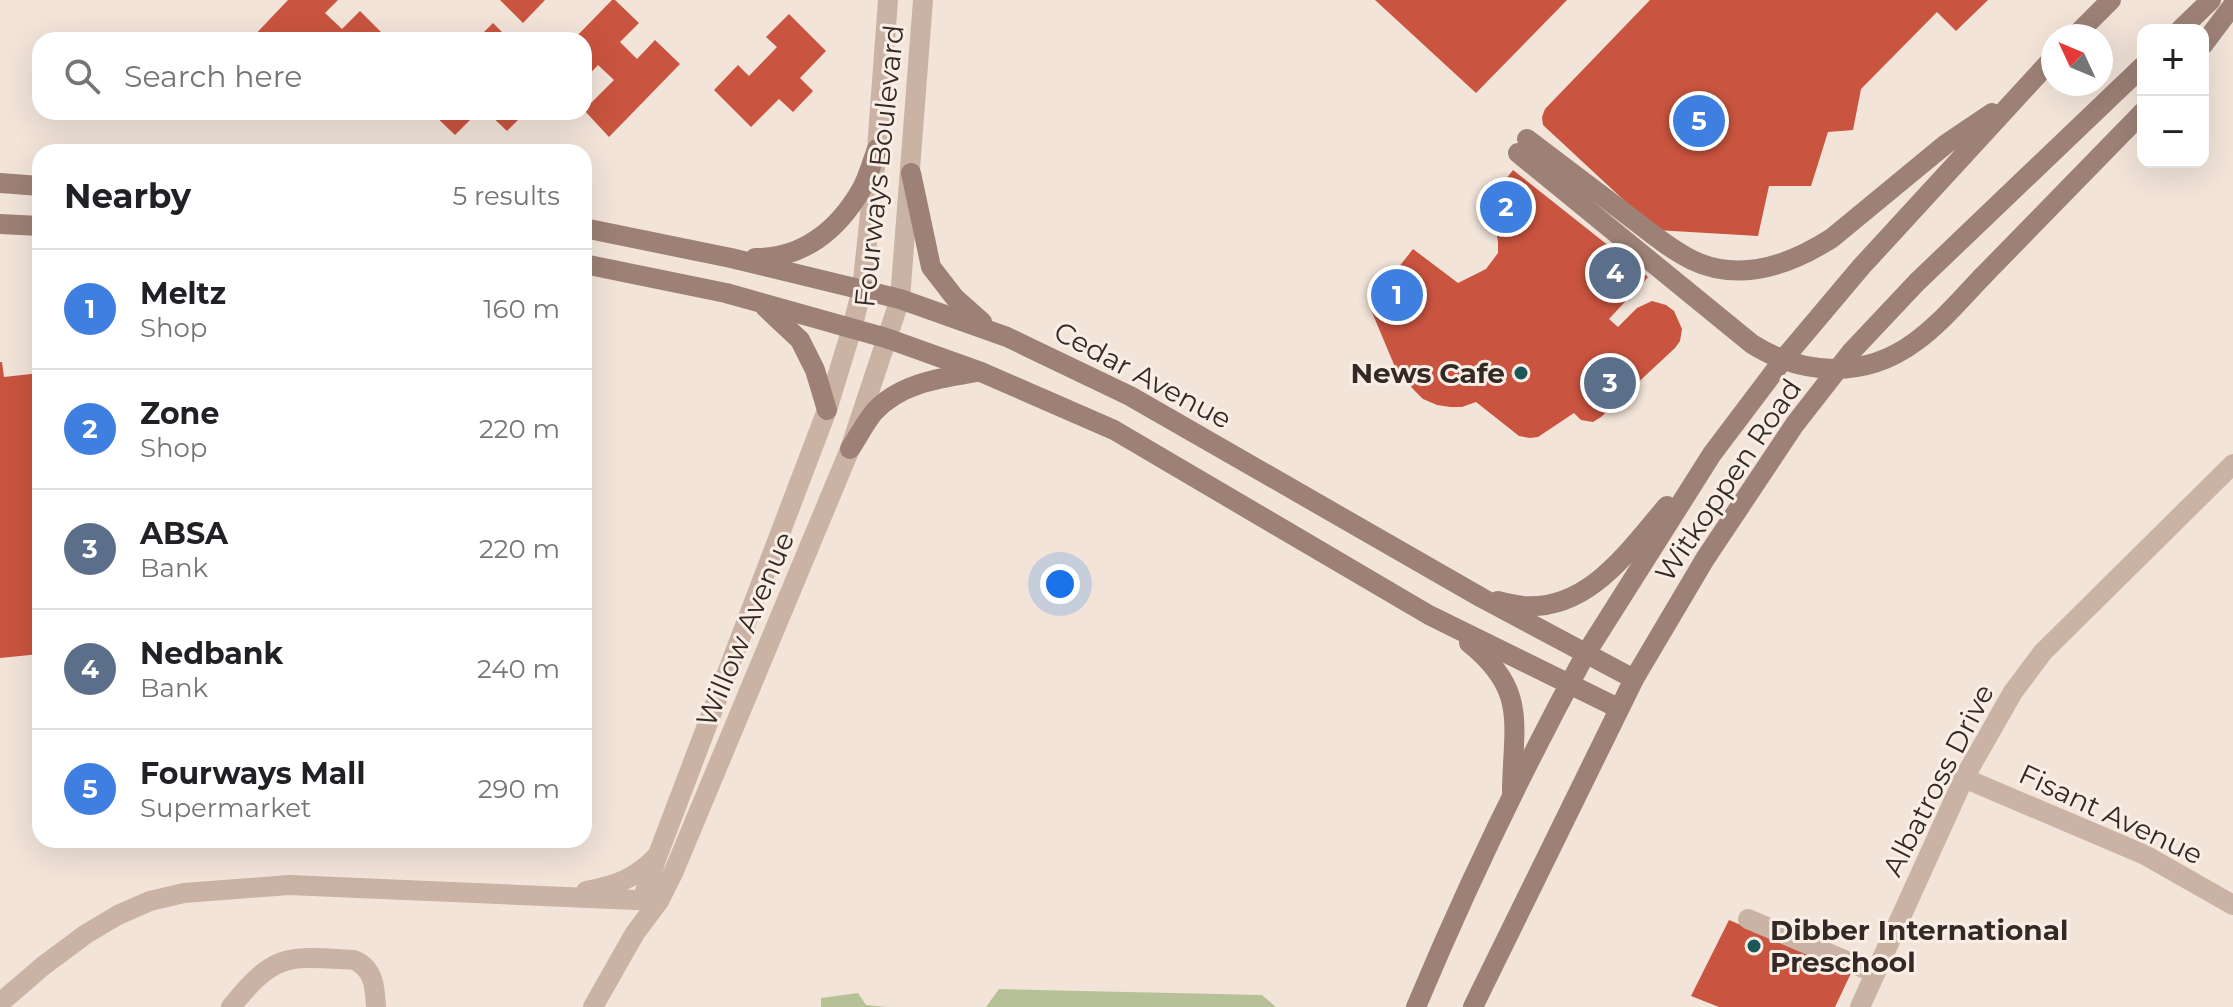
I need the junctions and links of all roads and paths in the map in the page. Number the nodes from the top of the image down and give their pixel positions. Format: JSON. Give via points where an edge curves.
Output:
{"nodes":[{"id":1,"x":888,"y":0,"type":"edge"},
{"id":2,"x":923,"y":0,"type":"edge"},
{"id":3,"x":2092,"y":0,"type":"edge"},
{"id":4,"x":2111,"y":0,"type":"edge"},
{"id":5,"x":2211,"y":0,"type":"edge"},
{"id":6,"x":2233,"y":5,"type":"edge"},
{"id":7,"x":2076,"y":24,"type":"edge"},
{"id":8,"x":2087,"y":24,"type":"edge"},
{"id":9,"x":2186,"y":24,"type":"edge"},
{"id":10,"x":2209,"y":37,"type":"edge"},
{"id":11,"x":2041,"y":71,"type":"edge"},
{"id":12,"x":2137,"y":72,"type":"edge"},
{"id":13,"x":2013,"y":100,"type":"junction"},
{"id":14,"x":2137,"y":118,"type":"edge"},
{"id":15,"x":877,"y":149,"type":"junction"},
{"id":16,"x":911,"y":173,"type":"junction"},
{"id":17,"x":0,"y":183,"type":"edge"},
{"id":18,"x":32,"y":185,"type":"edge"},
{"id":19,"x":0,"y":224,"type":"edge"},
{"id":20,"x":32,"y":226,"type":"edge"},
{"id":21,"x":592,"y":230,"type":"edge"},
{"id":22,"x":731,"y":258,"type":"junction"},
{"id":23,"x":592,"y":266,"type":"edge"},
{"id":24,"x":862,"y":289,"type":"junction"},
{"id":25,"x":900,"y":299,"type":"junction"},
{"id":26,"x":758,"y":302,"type":"junction"},
{"id":27,"x":852,"y":328,"type":"junction"},
{"id":28,"x":1007,"y":337,"type":"junction"},
{"id":29,"x":886,"y":338,"type":"junction"},
{"id":30,"x":981,"y":372,"type":"junction"},
{"id":31,"x":827,"y":410,"type":"junction"},
{"id":32,"x":850,"y":449,"type":"junction"},
{"id":33,"x":1712,"y":454,"type":"junction"},
{"id":34,"x":2233,"y":464,"type":"edge"},
{"id":35,"x":1482,"y":598,"type":"junction"},
{"id":36,"x":1429,"y":615,"type":"junction"},
{"id":37,"x":1585,"y":655,"type":"junction"},
{"id":38,"x":1634,"y":679,"type":"junction"},
{"id":39,"x":1569,"y":684,"type":"junction"},
{"id":40,"x":1618,"y":708,"type":"junction"},
{"id":41,"x":1964,"y":778,"type":"junction"},
{"id":42,"x":1512,"y":799,"type":"junction"},
{"id":43,"x":657,"y":857,"type":"junction"},
{"id":44,"x":555,"y":897,"type":"junction"},
{"id":45,"x":650,"y":901,"type":"junction"},
{"id":46,"x":2233,"y":905,"type":"edge"},
{"id":47,"x":1748,"y":919,"type":"dead end"},
{"id":48,"x":1875,"y":973,"type":"junction"},
{"id":49,"x":0,"y":1003,"type":"edge"},
{"id":50,"x":231,"y":1007,"type":"edge"},
{"id":51,"x":376,"y":1007,"type":"edge"},
{"id":52,"x":593,"y":1007,"type":"edge"},
{"id":53,"x":1416,"y":1007,"type":"edge"},
{"id":54,"x":1473,"y":1007,"type":"edge"},
{"id":55,"x":1860,"y":1007,"type":"edge"}],
"edges":[{"from":1,"to":15,"type":"street","name":"Fourways Boulevard"},
{"from":2,"to":16,"type":"street","name":"Fourways Boulevard"},
{"from":3,"to":7,"type":"main road"},
{"from":4,"to":8,"type":"main road"},
{"from":5,"to":9,"type":"main road"},
{"from":6,"to":10,"type":"main road"},
{"from":11,"to":13,"type":"main road","name":"Witkoppen Road"},
{"from":12,"to":38,"type":"main road","name":"Witkoppen Road","via":[[1852,351],[1778,448]]},
{"from":13,"to":14,"type":"main road","bridge":true,"via":[[1973,124],[1832,238],[1767,269],[1703,264],[1677,251],[1522,146],[1752,344],[1792,364],[1843,370],[1881,361],[1915,342]]},
{"from":13,"to":33,"type":"main road","name":"Witkoppen Road","via":[[1861,267]]},
{"from":15,"to":22,"type":"main road","via":[[862,188],[833,227],[815,241],[782,256]]},
{"from":15,"to":24,"type":"street","name":"Fourways Boulevard"},
{"from":16,"to":25,"type":"street","name":"Fourways Boulevard"},
{"from":16,"to":28,"type":"main road","via":[[931,267],[977,320]]},
{"from":17,"to":18,"type":"main road"},
{"from":19,"to":20,"type":"main road"},
{"from":21,"to":22,"type":"main road","name":"Cedar Avenue"},
{"from":22,"to":24,"type":"main road","name":"Cedar Avenue"},
{"from":23,"to":26,"type":"main road"},
{"from":24,"to":25,"type":"main road","name":"Cedar Avenue"},
{"from":24,"to":27,"type":"street","name":"Fourways Boulevard"},
{"from":25,"to":28,"type":"main road","name":"Cedar Avenue"},
{"from":25,"to":29,"type":"street","name":"Fourways Boulevard"},
{"from":26,"to":27,"type":"main road"},
{"from":26,"to":31,"type":"main road","via":[[800,340]]},
{"from":27,"to":29,"type":"main road"},
{"from":27,"to":31,"type":"street","name":"Willow Avenue"},
{"from":28,"to":35,"type":"main road","name":"Cedar Avenue","via":[[1130,396]]},
{"from":29,"to":30,"type":"main road"},
{"from":29,"to":32,"type":"street","name":"Willow Avenue"},
{"from":30,"to":32,"type":"main road","via":[[915,385],[895,395],[874,412]]},
{"from":30,"to":36,"type":"main road","via":[[1114,430]]},
{"from":31,"to":43,"type":"street","name":"Willow Avenue"},
{"from":32,"to":45,"type":"street","name":"Willow Avenue","via":[[680,858]]},
{"from":33,"to":35,"type":"main road","via":[[1628,552],[1588,589],[1525,606]]},
{"from":33,"to":37,"type":"main road","name":"Witkoppen Road"},
{"from":34,"to":41,"type":"street","name":"Albatross Drive","via":[[2043,652],[2013,692]]},
{"from":35,"to":37,"type":"main road","name":"Cedar Avenue"},
{"from":36,"to":39,"type":"main road"},
{"from":36,"to":42,"type":"main road","via":[[1484,655],[1505,681],[1514,705]]},
{"from":37,"to":38,"type":"main road","name":"Cedar Avenue"},
{"from":37,"to":39,"type":"main road","name":"Witkoppen Road"},
{"from":38,"to":40,"type":"main road","name":"Witkoppen Road"},
{"from":39,"to":40,"type":"main road"},
{"from":39,"to":42,"type":"main road","name":"Witkoppen Road"},
{"from":40,"to":54,"type":"main road","name":"Witkoppen Road"},
{"from":41,"to":46,"type":"street","name":"Fisant Avenue","via":[[2145,855]]},
{"from":41,"to":48,"type":"street","name":"Albatross Drive"},
{"from":42,"to":53,"type":"main road","name":"Witkoppen Road"},
{"from":43,"to":44,"type":"street","via":[[611,886]]},
{"from":43,"to":45,"type":"street","name":"Willow Avenue"},
{"from":44,"to":45,"type":"street"},
{"from":44,"to":49,"type":"street","via":[[289,885],[184,893],[150,901],[86,934]]},
{"from":45,"to":52,"type":"street","name":"Willow Avenue"},
{"from":47,"to":48,"type":"street"},
{"from":48,"to":55,"type":"street","name":"Albatross Drive"},
{"from":50,"to":51,"type":"street","via":[[268,968],[303,957],[361,963],[372,976]]}]}
